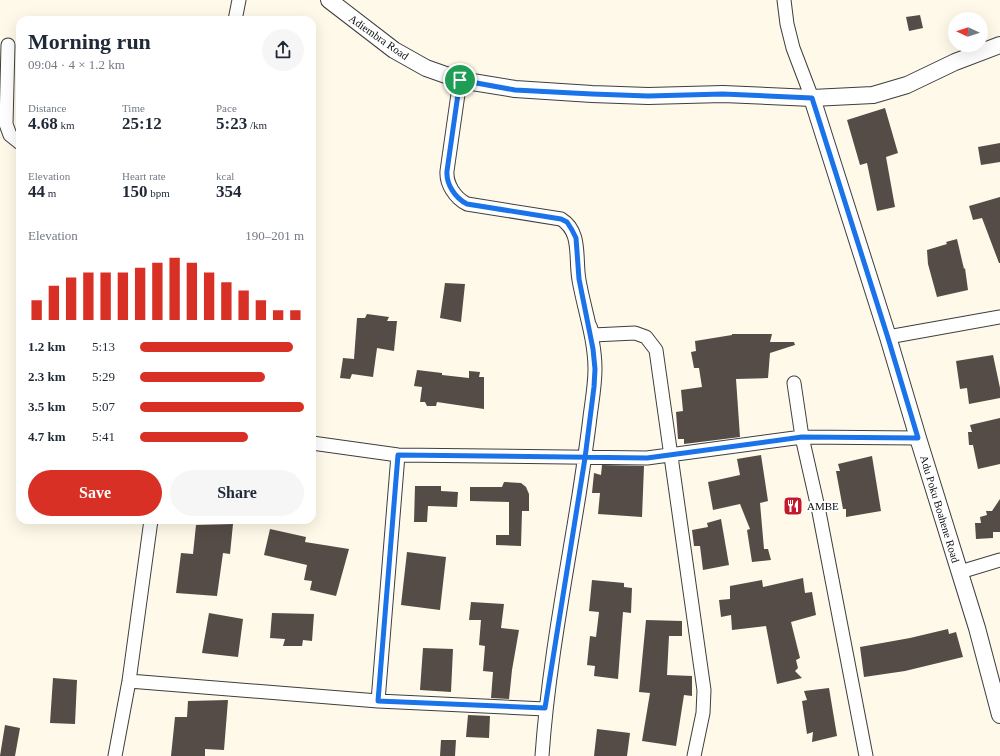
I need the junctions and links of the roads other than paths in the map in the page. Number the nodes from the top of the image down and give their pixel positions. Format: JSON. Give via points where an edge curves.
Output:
{"nodes":[{"id":1,"x":239,"y":0,"type":"edge"},
{"id":2,"x":329,"y":0,"type":"edge"},
{"id":3,"x":784,"y":0,"type":"edge"},
{"id":4,"x":236,"y":16,"type":"edge"},
{"id":5,"x":8,"y":45,"type":"dead end"},
{"id":6,"x":1000,"y":45,"type":"edge"},
{"id":7,"x":460,"y":80,"type":"junction"},
{"id":8,"x":812,"y":98,"type":"junction"},
{"id":9,"x":16,"y":140,"type":"edge"},
{"id":10,"x":1000,"y":317,"type":"edge"},
{"id":11,"x":588,"y":320,"type":"junction"},
{"id":12,"x":888,"y":338,"type":"junction"},
{"id":13,"x":794,"y":383,"type":"dead end"},
{"id":14,"x":802,"y":437,"type":"junction"},
{"id":15,"x":918,"y":438,"type":"junction"},
{"id":16,"x":316,"y":443,"type":"edge"},
{"id":17,"x":398,"y":455,"type":"junction"},
{"id":18,"x":670,"y":455,"type":"junction"},
{"id":19,"x":585,"y":458,"type":"junction"},
{"id":20,"x":150,"y":524,"type":"edge"},
{"id":21,"x":1000,"y":560,"type":"edge"},
{"id":22,"x":960,"y":572,"type":"junction"},
{"id":23,"x":129,"y":681,"type":"junction"},
{"id":24,"x":378,"y":701,"type":"junction"},
{"id":25,"x":545,"y":708,"type":"junction"},
{"id":26,"x":1000,"y":714,"type":"edge"},
{"id":27,"x":115,"y":756,"type":"edge"},
{"id":28,"x":542,"y":756,"type":"edge"},
{"id":29,"x":694,"y":756,"type":"edge"},
{"id":30,"x":866,"y":756,"type":"edge"}],
"edges":[{"from":1,"to":4,"type":"street"},
{"from":2,"to":7,"type":"street","name":"Adiembra Road","via":[[394,50],[426,68]]},
{"from":3,"to":8,"type":"street","via":[[793,48]]},
{"from":5,"to":9,"type":"street","via":[[6,124],[10,135]]},
{"from":6,"to":8,"type":"street","name":"Adiembra Road","via":[[955,62],[907,85],[873,95]]},
{"from":7,"to":8,"type":"street","name":"Adiembra Road","via":[[515,90],[592,94],[723,94]]},
{"from":7,"to":11,"type":"street","via":[[447,171],[448,181],[457,197],[467,204],[567,222],[576,238],[579,279]]},
{"from":8,"to":12,"type":"street","name":"Adu Poku Boahene Road"},
{"from":10,"to":12,"type":"street"},
{"from":11,"to":18,"type":"street","via":[[593,335],[635,333],[646,337],[656,350]]},
{"from":11,"to":19,"type":"street","via":[[595,369]]},
{"from":12,"to":15,"type":"street","name":"Adu Poku Boahene Road"},
{"from":13,"to":14,"type":"street"},
{"from":14,"to":15,"type":"street"},
{"from":14,"to":18,"type":"street"},
{"from":14,"to":30,"type":"street","via":[[820,512]]},
{"from":15,"to":22,"type":"street","name":"Adu Poku Boahene Road"},
{"from":16,"to":17,"type":"street"},
{"from":17,"to":19,"type":"street"},
{"from":17,"to":24,"type":"street"},
{"from":18,"to":19,"type":"street","via":[[647,458]]},
{"from":18,"to":29,"type":"street","via":[[704,690],[703,713]]},
{"from":19,"to":25,"type":"street"},
{"from":20,"to":23,"type":"street"},
{"from":21,"to":22,"type":"street"},
{"from":22,"to":26,"type":"street","name":"Adu Poku Boahene Road"},
{"from":23,"to":24,"type":"street"},
{"from":23,"to":27,"type":"street"},
{"from":24,"to":25,"type":"street"},
{"from":25,"to":28,"type":"street"}]}
